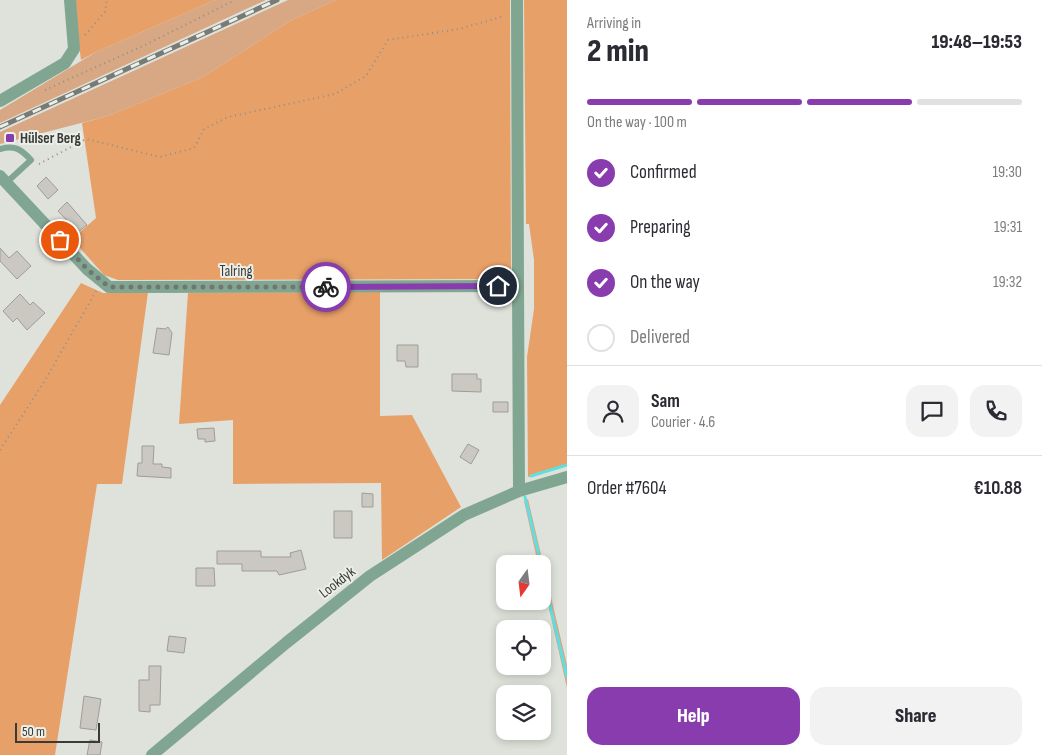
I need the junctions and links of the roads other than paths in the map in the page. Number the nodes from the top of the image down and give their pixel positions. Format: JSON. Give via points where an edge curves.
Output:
{"nodes":[{"id":1,"x":70,"y":0,"type":"edge"},
{"id":2,"x":517,"y":0,"type":"edge"},
{"id":3,"x":0,"y":101,"type":"edge"},
{"id":4,"x":0,"y":149,"type":"edge"},
{"id":5,"x":3,"y":180,"type":"edge"},
{"id":6,"x":518,"y":286,"type":"junction"},
{"id":7,"x":567,"y":477,"type":"edge"},
{"id":8,"x":519,"y":491,"type":"junction"},
{"id":9,"x":152,"y":755,"type":"edge"}],
"edges":[{"from":1,"to":3,"type":"street","via":[[74,49],[65,63]]},
{"from":2,"to":6,"type":"street"},
{"from":4,"to":5,"type":"lane","via":[[11,146],[21,149],[31,160]]},
{"from":5,"to":6,"type":"street","name":"Talring","via":[[109,287]]},
{"from":6,"to":8,"type":"street"},
{"from":7,"to":8,"type":"street","name":"Lookdyk"},
{"from":8,"to":9,"type":"street","name":"Lookdyk","via":[[464,516],[370,576]]}]}
